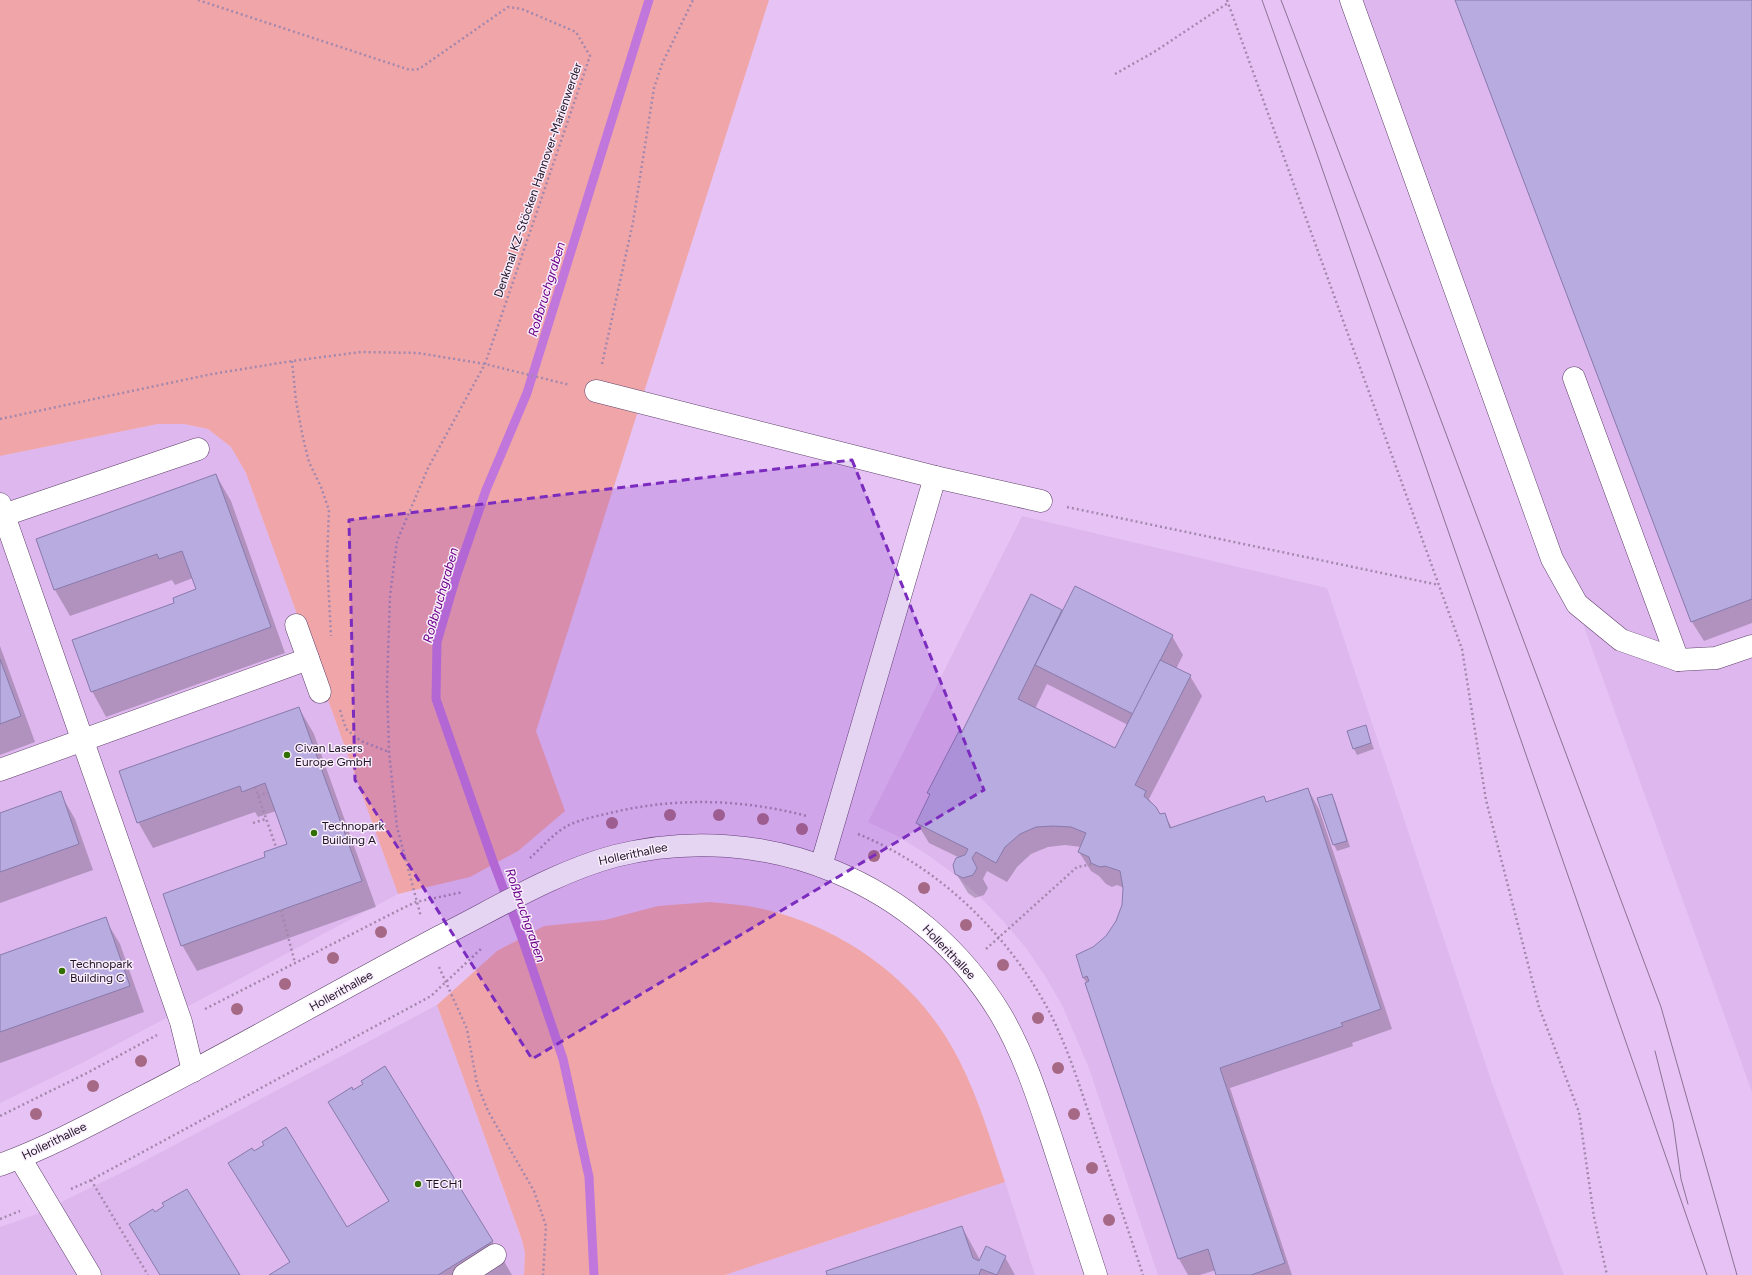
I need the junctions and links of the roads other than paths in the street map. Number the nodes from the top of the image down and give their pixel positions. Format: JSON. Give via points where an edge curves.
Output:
{"nodes":[{"id":1,"x":1351,"y":0,"type":"edge"},
{"id":2,"x":1574,"y":378,"type":"dead end"},
{"id":3,"x":596,"y":391,"type":"road end"},
{"id":4,"x":198,"y":449,"type":"dead end"},
{"id":5,"x":934,"y":477,"type":"junction"},
{"id":6,"x":1041,"y":501,"type":"road end"},
{"id":7,"x":2,"y":510,"type":"edge"},
{"id":8,"x":296,"y":625,"type":"dead end"},
{"id":9,"x":1752,"y":646,"type":"edge"},
{"id":10,"x":308,"y":659,"type":"junction"},
{"id":11,"x":1678,"y":660,"type":"junction"},
{"id":12,"x":320,"y":692,"type":"dead end"},
{"id":13,"x":83,"y":741,"type":"junction"},
{"id":14,"x":0,"y":770,"type":"edge"},
{"id":15,"x":821,"y":866,"type":"junction"},
{"id":16,"x":193,"y":1071,"type":"junction"},
{"id":17,"x":10,"y":1162,"type":"edge"},
{"id":18,"x":495,"y":1256,"type":"dead end"},
{"id":19,"x":90,"y":1275,"type":"edge"},
{"id":20,"x":464,"y":1275,"type":"edge"},
{"id":21,"x":1096,"y":1275,"type":"edge"}],
"edges":[{"from":1,"to":11,"type":"street","via":[[1552,559],[1577,604],[1621,640]]},
{"from":2,"to":11,"type":"street"},
{"from":3,"to":5,"type":"street"},
{"from":4,"to":7,"type":"street"},
{"from":5,"to":6,"type":"street"},
{"from":5,"to":15,"type":"street"},
{"from":7,"to":13,"type":"street"},
{"from":8,"to":10,"type":"street"},
{"from":9,"to":11,"type":"street","via":[[1716,658]]},
{"from":10,"to":12,"type":"street"},
{"from":10,"to":13,"type":"street"},
{"from":13,"to":14,"type":"street"},
{"from":13,"to":16,"type":"street","via":[[180,1022]]},
{"from":15,"to":16,"type":"street","name":"Hollerithallee","via":[[782,854],[706,845],[680,845],[625,854],[585,865],[497,907]]},
{"from":15,"to":21,"type":"street","name":"Hollerithallee","via":[[871,888],[898,905],[940,939],[967,967],[985,991],[1002,1017],[1028,1074]]},
{"from":16,"to":17,"type":"street","name":"Hollerithallee"},
{"from":17,"to":19,"type":"street","via":[[45,1200]]},
{"from":18,"to":20,"type":"street"}]}
